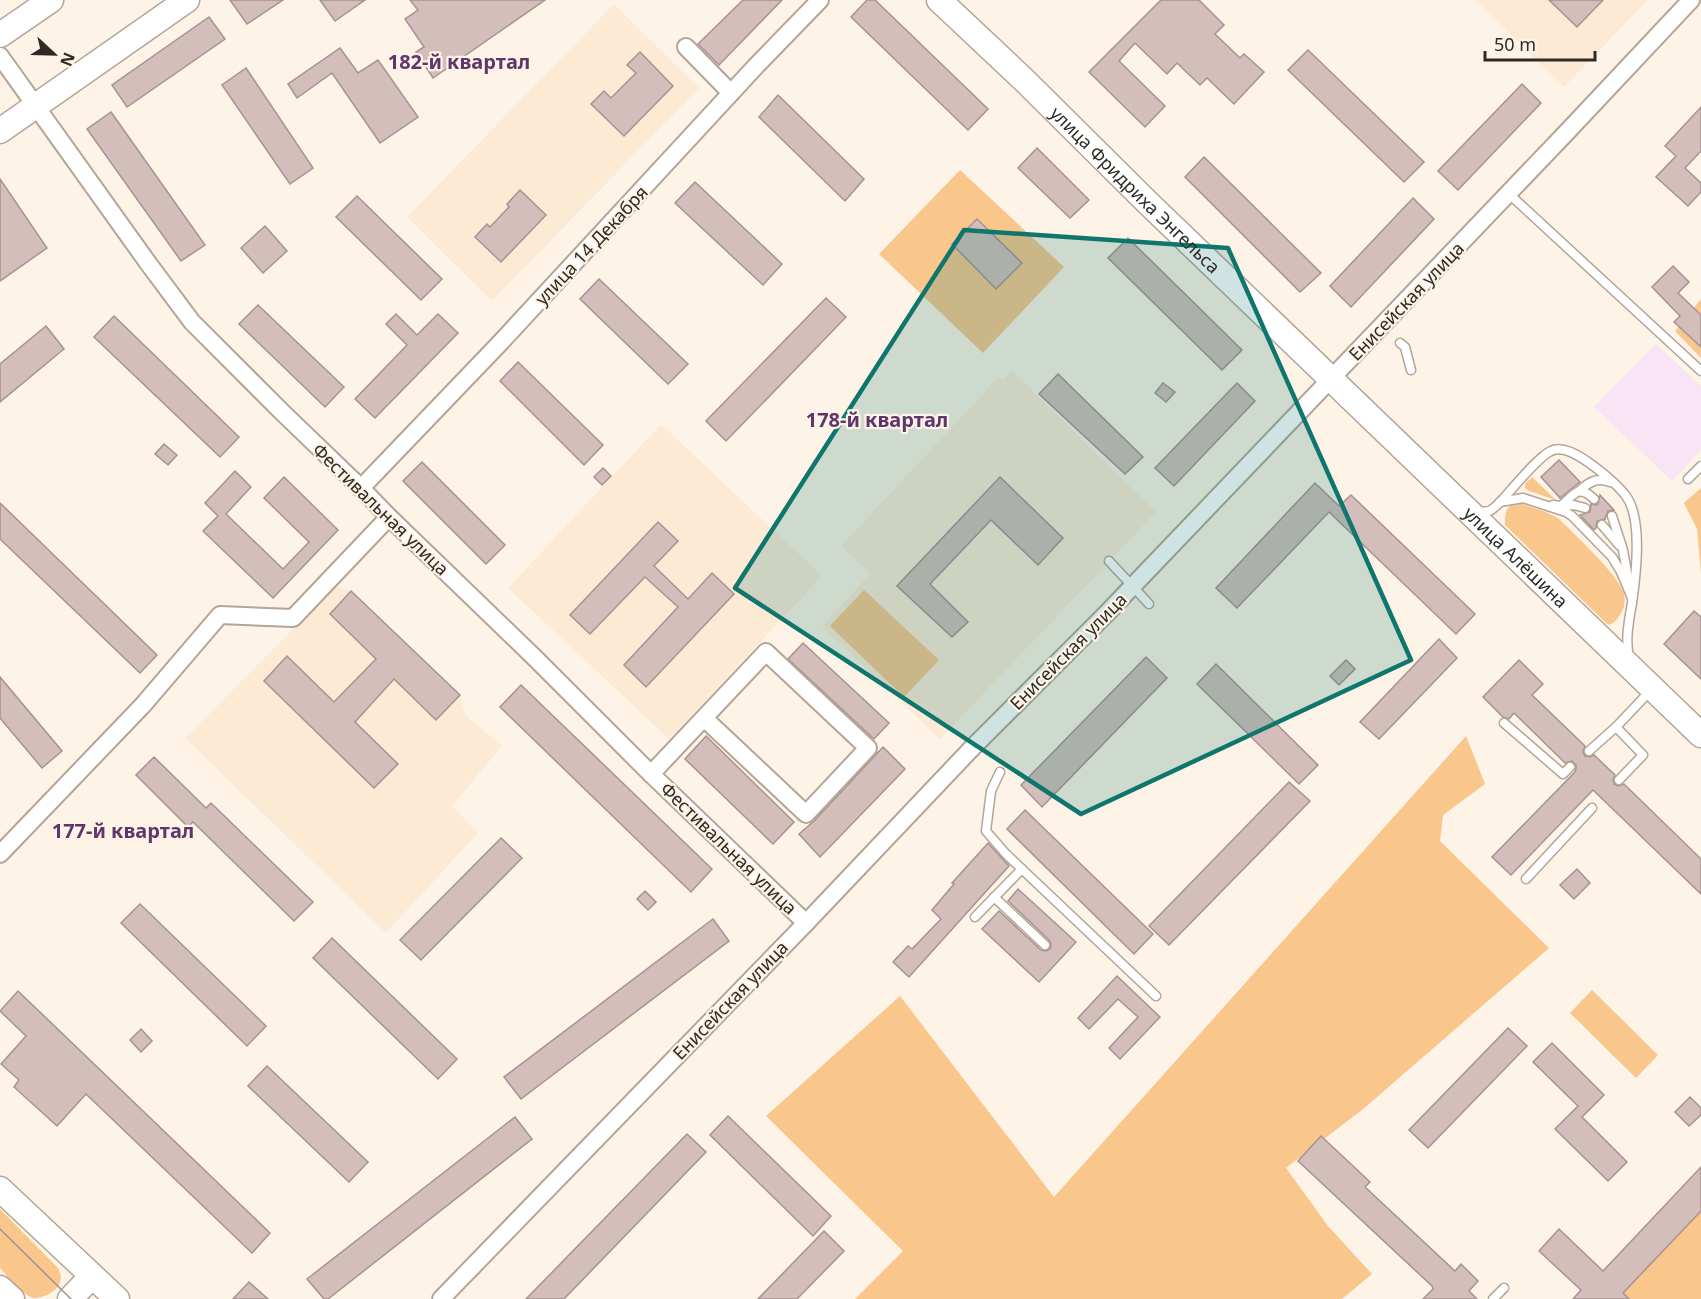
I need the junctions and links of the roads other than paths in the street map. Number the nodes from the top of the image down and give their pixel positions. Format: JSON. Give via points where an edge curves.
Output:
{"nodes":[{"id":1,"x":51,"y":0,"type":"edge"},
{"id":2,"x":187,"y":0,"type":"edge"},
{"id":3,"x":820,"y":0,"type":"edge"},
{"id":4,"x":939,"y":0,"type":"edge"},
{"id":5,"x":1691,"y":0,"type":"edge"},
{"id":6,"x":0,"y":35,"type":"edge"},
{"id":7,"x":686,"y":47,"type":"dead end"},
{"id":8,"x":0,"y":56,"type":"edge"},
{"id":9,"x":731,"y":93,"type":"junction"},
{"id":10,"x":35,"y":106,"type":"junction"},
{"id":11,"x":0,"y":131,"type":"edge"},
{"id":12,"x":1508,"y":193,"type":"junction"},
{"id":13,"x":1400,"y":343,"type":"dead end"},
{"id":14,"x":1411,"y":369,"type":"dead end"},
{"id":15,"x":1701,"y":371,"type":"edge"},
{"id":16,"x":1331,"y":379,"type":"junction"},
{"id":17,"x":1701,"y":466,"type":"edge"},
{"id":18,"x":1688,"y":479,"type":"dead end"},
{"id":19,"x":1616,"y":485,"type":"junction"},
{"id":20,"x":361,"y":488,"type":"junction"},
{"id":21,"x":1577,"y":492,"type":"junction"},
{"id":22,"x":1594,"y":499,"type":"dead end"},
{"id":23,"x":1500,"y":503,"type":"junction"},
{"id":24,"x":1542,"y":504,"type":"junction"},
{"id":25,"x":1561,"y":506,"type":"junction"},
{"id":26,"x":1585,"y":508,"type":"dead end"},
{"id":27,"x":1469,"y":511,"type":"junction"},
{"id":28,"x":1612,"y":516,"type":"dead end"},
{"id":29,"x":389,"y":518,"type":"junction"},
{"id":30,"x":1602,"y":525,"type":"dead end"},
{"id":31,"x":1623,"y":550,"type":"junction"},
{"id":32,"x":1109,"y":561,"type":"dead end"},
{"id":33,"x":1132,"y":586,"type":"junction"},
{"id":34,"x":1632,"y":599,"type":"junction"},
{"id":35,"x":1149,"y":604,"type":"dead end"},
{"id":36,"x":1646,"y":682,"type":"junction"},
{"id":37,"x":705,"y":719,"type":"junction"},
{"id":38,"x":1504,"y":723,"type":"dead end"},
{"id":39,"x":1616,"y":728,"type":"junction"},
{"id":40,"x":1701,"y":735,"type":"edge"},
{"id":41,"x":1589,"y":750,"type":"dead end"},
{"id":42,"x":1570,"y":767,"type":"dead end"},
{"id":43,"x":1000,"y":772,"type":"dead end"},
{"id":44,"x":651,"y":774,"type":"junction"},
{"id":45,"x":1619,"y":780,"type":"dead end"},
{"id":46,"x":1592,"y":808,"type":"dead end"},
{"id":47,"x":0,"y":854,"type":"edge"},
{"id":48,"x":1022,"y":869,"type":"junction"},
{"id":49,"x":1526,"y":879,"type":"dead end"},
{"id":50,"x":994,"y":897,"type":"junction"},
{"id":51,"x":975,"y":917,"type":"dead end"},
{"id":52,"x":806,"y":923,"type":"junction"},
{"id":53,"x":1045,"y":945,"type":"dead end"},
{"id":54,"x":1156,"y":996,"type":"dead end"},
{"id":55,"x":0,"y":1189,"type":"edge"},
{"id":56,"x":92,"y":1276,"type":"junction"},
{"id":57,"x":0,"y":1288,"type":"edge"},
{"id":58,"x":1504,"y":1288,"type":"dead end"},
{"id":59,"x":12,"y":1299,"type":"edge"},
{"id":60,"x":70,"y":1299,"type":"edge"},
{"id":61,"x":117,"y":1299,"type":"edge"},
{"id":62,"x":441,"y":1299,"type":"edge"},
{"id":63,"x":1494,"y":1299,"type":"edge"}],
"edges":[{"from":1,"to":6,"type":"street"},
{"from":2,"to":10,"type":"street"},
{"from":3,"to":9,"type":"street","name":"улица 14 Декабря"},
{"from":4,"to":16,"type":"street","name":"улица Фридриха Энгельса"},
{"from":5,"to":12,"type":"street","name":"Енисейская улица"},
{"from":7,"to":9,"type":"street"},
{"from":8,"to":10,"type":"street","name":"Фестивальная улица"},
{"from":9,"to":20,"type":"street","name":"улица 14 Декабря"},
{"from":10,"to":11,"type":"street"},
{"from":10,"to":20,"type":"street","name":"Фестивальная улица","via":[[192,322]]},
{"from":12,"to":15,"type":"lane"},
{"from":12,"to":16,"type":"street","name":"Енисейская улица"},
{"from":13,"to":14,"type":"lane","via":[[1405,347]]},
{"from":16,"to":27,"type":"street","name":"улица Алёшина"},
{"from":16,"to":33,"type":"street","name":"Енисейская улица"},
{"from":17,"to":18,"type":"lane"},
{"from":19,"to":21,"type":"lane","via":[[1594,480]]},
{"from":19,"to":23,"type":"lane","via":[[1584,459],[1556,449],[1541,458]]},
{"from":19,"to":34,"type":"lane","via":[[1626,496],[1635,519]]},
{"from":20,"to":29,"type":"street","name":"Фестивальная улица"},
{"from":21,"to":22,"type":"lane","via":[[1585,491]]},
{"from":21,"to":25,"type":"lane"},
{"from":23,"to":24,"type":"lane","via":[[1523,498]]},
{"from":23,"to":27,"type":"lane","via":[[1490,511]]},
{"from":24,"to":25,"type":"lane"},
{"from":24,"to":34,"type":"lane","via":[[1572,516],[1602,546],[1621,572]]},
{"from":25,"to":26,"type":"lane"},
{"from":27,"to":36,"type":"street","name":"улица Алёшина"},
{"from":28,"to":31,"type":"lane"},
{"from":29,"to":44,"type":"street","name":"Фестивальная улица"},
{"from":29,"to":47,"type":"street","via":[[293,618],[220,615],[143,705]]},
{"from":30,"to":31,"type":"lane"},
{"from":31,"to":34,"type":"lane"},
{"from":32,"to":33,"type":"lane"},
{"from":33,"to":35,"type":"lane"},
{"from":33,"to":52,"type":"street","name":"Енисейская улица"},
{"from":34,"to":36,"type":"lane","via":[[1628,655]]},
{"from":36,"to":39,"type":"lane"},
{"from":36,"to":40,"type":"street","name":"улица Алёшина"},
{"from":37,"to":37,"type":"street","via":[[766,652],[868,748],[806,814]]},
{"from":37,"to":44,"type":"street"},
{"from":38,"to":42,"type":"lane","via":[[1563,774]]},
{"from":39,"to":41,"type":"lane"},
{"from":39,"to":45,"type":"lane","via":[[1643,754]]},
{"from":43,"to":48,"type":"lane","via":[[991,791],[986,831]]},
{"from":44,"to":52,"type":"street","name":"Фестивальная улица"},
{"from":46,"to":49,"type":"lane"},
{"from":48,"to":50,"type":"lane"},
{"from":48,"to":54,"type":"lane"},
{"from":50,"to":51,"type":"lane"},
{"from":50,"to":53,"type":"lane"},
{"from":52,"to":62,"type":"street","name":"Енисейская улица"},
{"from":55,"to":56,"type":"street"},
{"from":56,"to":60,"type":"street"},
{"from":56,"to":61,"type":"street"},
{"from":57,"to":59,"type":"street"},
{"from":58,"to":63,"type":"lane"}]}
